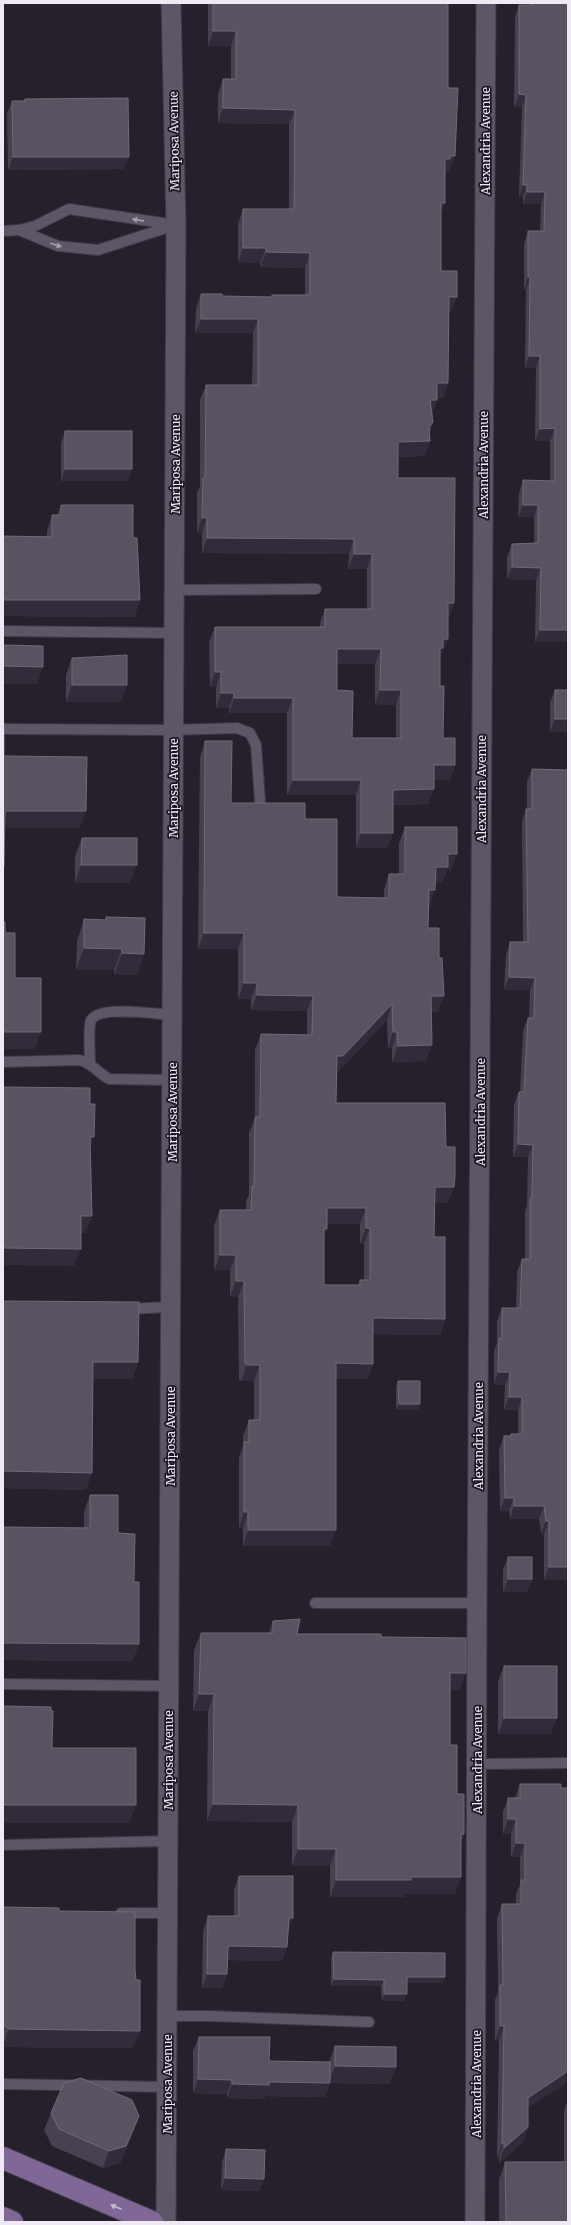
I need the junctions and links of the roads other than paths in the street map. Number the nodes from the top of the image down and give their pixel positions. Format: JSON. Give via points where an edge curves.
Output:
{"nodes":[{"id":1,"x":171,"y":3,"type":"edge"},
{"id":2,"x":486,"y":3,"type":"edge"},
{"id":3,"x":176,"y":225,"type":"junction"},
{"id":4,"x":19,"y":230,"type":"junction"},
{"id":5,"x":3,"y":231,"type":"edge"},
{"id":6,"x":316,"y":589,"type":"dead end"},
{"id":7,"x":174,"y":590,"type":"junction"},
{"id":8,"x":3,"y":631,"type":"edge"},
{"id":9,"x":174,"y":633,"type":"junction"},
{"id":10,"x":3,"y":729,"type":"edge"},
{"id":11,"x":173,"y":730,"type":"junction"},
{"id":12,"x":260,"y":802,"type":"edge"},
{"id":13,"x":172,"y":1015,"type":"junction"},
{"id":14,"x":3,"y":1062,"type":"edge"},
{"id":15,"x":90,"y":1063,"type":"junction"},
{"id":16,"x":172,"y":1080,"type":"junction"},
{"id":17,"x":170,"y":1307,"type":"junction"},
{"id":18,"x":114,"y":1309,"type":"edge"},
{"id":19,"x":315,"y":1603,"type":"dead end"},
{"id":20,"x":477,"y":1603,"type":"junction"},
{"id":21,"x":3,"y":1684,"type":"edge"},
{"id":22,"x":169,"y":1686,"type":"junction"},
{"id":23,"x":568,"y":1763,"type":"edge"},
{"id":24,"x":478,"y":1764,"type":"junction"},
{"id":25,"x":168,"y":1841,"type":"junction"},
{"id":26,"x":3,"y":1845,"type":"edge"},
{"id":27,"x":109,"y":1913,"type":"edge"},
{"id":28,"x":167,"y":1913,"type":"junction"},
{"id":29,"x":167,"y":2016,"type":"junction"},
{"id":30,"x":369,"y":2022,"type":"dead end"},
{"id":31,"x":3,"y":2084,"type":"edge"},
{"id":32,"x":167,"y":2087,"type":"junction"},
{"id":33,"x":3,"y":2158,"type":"edge"},
{"id":34,"x":3,"y":2218,"type":"edge"},
{"id":35,"x":12,"y":2222,"type":"edge"},
{"id":36,"x":152,"y":2222,"type":"edge"},
{"id":37,"x":166,"y":2222,"type":"edge"},
{"id":38,"x":475,"y":2222,"type":"edge"}],
"edges":[{"from":1,"to":3,"type":"street","name":"Mariposa Avenue"},
{"from":2,"to":20,"type":"street","name":"Alexandria Avenue"},
{"from":3,"to":4,"type":"lane","one_way":true,"via":[[69,209],[35,226]]},
{"from":4,"to":3,"type":"lane","one_way":true,"via":[[58,246],[98,250]]},
{"from":3,"to":7,"type":"street","name":"Mariposa Avenue"},
{"from":4,"to":5,"type":"lane"},
{"from":6,"to":7,"type":"lane"},
{"from":7,"to":9,"type":"street","name":"Mariposa Avenue"},
{"from":8,"to":9,"type":"lane"},
{"from":9,"to":11,"type":"street","name":"Mariposa Avenue"},
{"from":10,"to":11,"type":"lane"},
{"from":11,"to":12,"type":"lane","via":[[237,728],[250,732],[256,745]]},
{"from":11,"to":13,"type":"street","name":"Mariposa Avenue"},
{"from":13,"to":15,"type":"lane","via":[[108,1011],[95,1015],[91,1021]]},
{"from":13,"to":16,"type":"street","name":"Mariposa Avenue"},
{"from":14,"to":15,"type":"lane","via":[[80,1060]]},
{"from":15,"to":16,"type":"lane","via":[[109,1079]]},
{"from":16,"to":17,"type":"street","name":"Mariposa Avenue"},
{"from":17,"to":18,"type":"lane"},
{"from":17,"to":22,"type":"street","name":"Mariposa Avenue"},
{"from":19,"to":20,"type":"lane"},
{"from":20,"to":24,"type":"street","name":"Alexandria Avenue"},
{"from":21,"to":22,"type":"lane"},
{"from":22,"to":25,"type":"street","name":"Mariposa Avenue"},
{"from":23,"to":24,"type":"lane"},
{"from":24,"to":38,"type":"street","name":"Alexandria Avenue"},
{"from":25,"to":26,"type":"lane"},
{"from":25,"to":28,"type":"street","name":"Mariposa Avenue"},
{"from":27,"to":28,"type":"lane"},
{"from":28,"to":29,"type":"street","name":"Mariposa Avenue"},
{"from":29,"to":30,"type":"lane"},
{"from":29,"to":32,"type":"street","name":"Mariposa Avenue"},
{"from":31,"to":32,"type":"lane"},
{"from":32,"to":37,"type":"street","name":"Mariposa Avenue"},
{"from":36,"to":33,"type":"main road","one_way":true},
{"from":34,"to":35,"type":"main road"}]}
